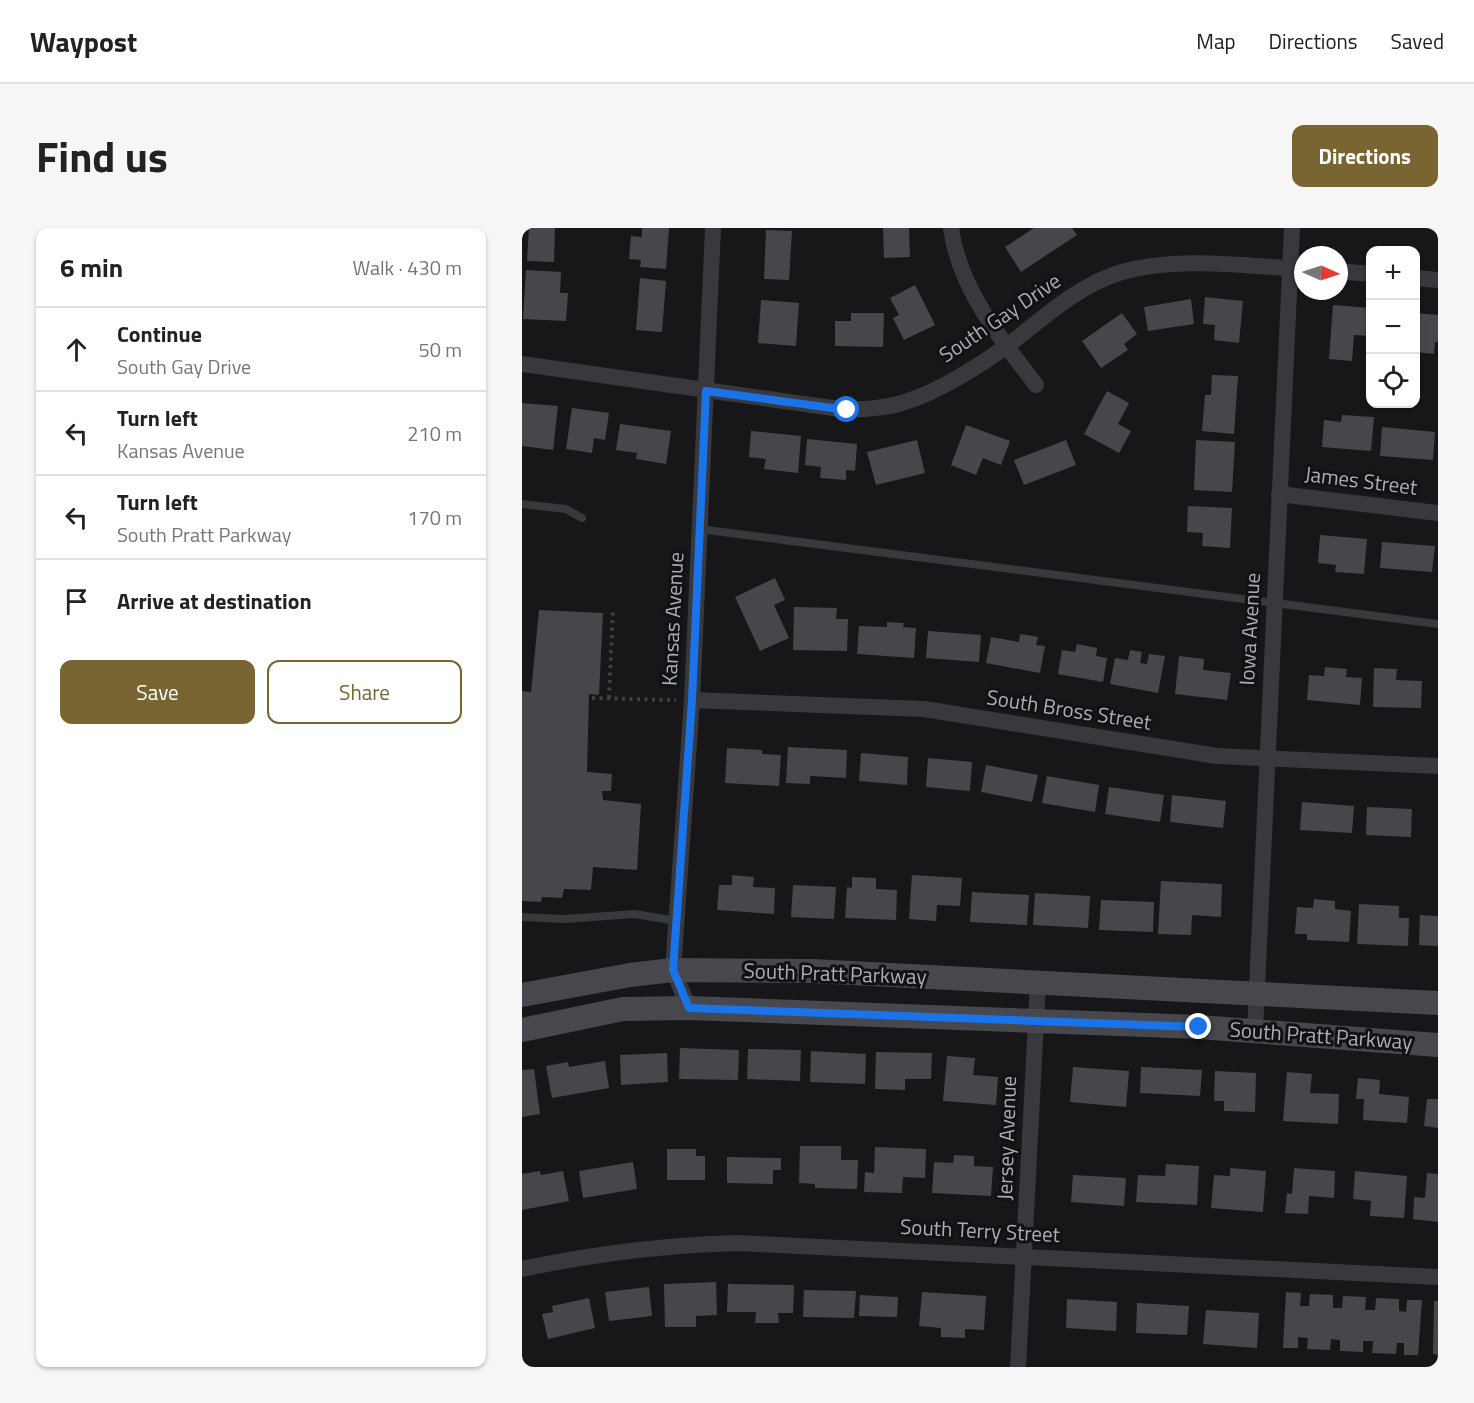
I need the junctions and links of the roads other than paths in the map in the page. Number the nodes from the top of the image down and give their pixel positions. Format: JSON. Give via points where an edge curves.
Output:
{"nodes":[{"id":1,"x":714,"y":228,"type":"edge"},
{"id":2,"x":951,"y":228,"type":"edge"},
{"id":3,"x":1293,"y":228,"type":"edge"},
{"id":4,"x":1295,"y":246,"type":"edge"},
{"id":5,"x":1294,"y":269,"type":"edge"},
{"id":6,"x":1348,"y":272,"type":"edge"},
{"id":7,"x":1366,"y":274,"type":"edge"},
{"id":8,"x":1420,"y":278,"type":"edge"},
{"id":9,"x":1438,"y":280,"type":"edge"},
{"id":10,"x":1295,"y":300,"type":"edge"},
{"id":11,"x":1006,"y":346,"type":"junction"},
{"id":12,"x":522,"y":364,"type":"edge"},
{"id":13,"x":1036,"y":385,"type":"dead end"},
{"id":14,"x":706,"y":391,"type":"junction"},
{"id":15,"x":1279,"y":494,"type":"junction"},
{"id":16,"x":522,"y":504,"type":"edge"},
{"id":17,"x":1438,"y":513,"type":"edge"},
{"id":18,"x":582,"y":518,"type":"dead end"},
{"id":19,"x":699,"y":529,"type":"junction"},
{"id":20,"x":1274,"y":602,"type":"junction"},
{"id":21,"x":1438,"y":624,"type":"edge"},
{"id":22,"x":692,"y":700,"type":"junction"},
{"id":23,"x":1266,"y":759,"type":"junction"},
{"id":24,"x":1438,"y":766,"type":"edge"},
{"id":25,"x":522,"y":917,"type":"edge"},
{"id":26,"x":676,"y":921,"type":"junction"},
{"id":27,"x":673,"y":970,"type":"junction"},
{"id":28,"x":1038,"y":983,"type":"junction"},
{"id":29,"x":1256,"y":992,"type":"junction"},
{"id":30,"x":522,"y":995,"type":"edge"},
{"id":31,"x":1438,"y":1003,"type":"edge"},
{"id":32,"x":689,"y":1008,"type":"junction"},
{"id":33,"x":1035,"y":1021,"type":"junction"},
{"id":34,"x":522,"y":1030,"type":"edge"},
{"id":35,"x":1255,"y":1032,"type":"junction"},
{"id":36,"x":1438,"y":1046,"type":"edge"},
{"id":37,"x":1025,"y":1256,"type":"junction"},
{"id":38,"x":522,"y":1269,"type":"edge"},
{"id":39,"x":1438,"y":1276,"type":"edge"},
{"id":40,"x":1018,"y":1367,"type":"edge"}],
"edges":[{"from":1,"to":14,"type":"street","name":"Kansas Avenue"},
{"from":2,"to":11,"type":"street","via":[[953,248],[968,287]]},
{"from":3,"to":4,"type":"street","name":"Iowa Avenue"},
{"from":5,"to":11,"type":"street","name":"South Gay Drive","via":[[1166,263],[1122,272],[1082,289]]},
{"from":6,"to":7,"type":"street"},
{"from":8,"to":9,"type":"street"},
{"from":10,"to":15,"type":"street","name":"Iowa Avenue"},
{"from":11,"to":13,"type":"street"},
{"from":11,"to":14,"type":"street","name":"South Gay Drive","via":[[906,402],[877,409],[847,410]]},
{"from":12,"to":14,"type":"street","name":"South Gay Drive"},
{"from":14,"to":19,"type":"street","name":"Kansas Avenue"},
{"from":15,"to":17,"type":"street","name":"James Street"},
{"from":15,"to":20,"type":"street","name":"Iowa Avenue"},
{"from":16,"to":18,"type":"lane","via":[[566,510]]},
{"from":19,"to":20,"type":"lane"},
{"from":19,"to":22,"type":"street","name":"Kansas Avenue"},
{"from":20,"to":21,"type":"lane"},
{"from":20,"to":23,"type":"street","name":"Iowa Avenue"},
{"from":22,"to":23,"type":"street","name":"South Bross Street","via":[[924,709],[1117,742]]},
{"from":22,"to":26,"type":"street","name":"Kansas Avenue"},
{"from":23,"to":24,"type":"street","name":"South Bross Street"},
{"from":23,"to":29,"type":"street","name":"Iowa Avenue"},
{"from":25,"to":26,"type":"lane","via":[[564,919],[635,914]]},
{"from":26,"to":27,"type":"street","name":"Kansas Avenue"},
{"from":27,"to":28,"type":"street","name":"South Pratt Parkway","via":[[812,971]]},
{"from":27,"to":30,"type":"street","name":"South Pratt Parkway"},
{"from":27,"to":32,"type":"street","name":"Kansas Avenue"},
{"from":28,"to":29,"type":"street","name":"South Pratt Parkway"},
{"from":28,"to":33,"type":"street","name":"Jersey Avenue"},
{"from":29,"to":31,"type":"street","name":"South Pratt Parkway"},
{"from":29,"to":35,"type":"street","name":"Iowa Avenue"},
{"from":32,"to":33,"type":"street","name":"South Pratt Parkway"},
{"from":32,"to":34,"type":"street","name":"South Pratt Parkway","via":[[623,1009]]},
{"from":33,"to":35,"type":"street","name":"South Pratt Parkway"},
{"from":33,"to":37,"type":"street","name":"Jersey Avenue"},
{"from":35,"to":36,"type":"street","name":"South Pratt Parkway"},
{"from":37,"to":38,"type":"street","name":"South Terry Street","via":[[681,1244],[586,1255]]},
{"from":37,"to":39,"type":"street","name":"South Terry Street"},
{"from":37,"to":40,"type":"street","name":"Jersey Avenue"}]}
